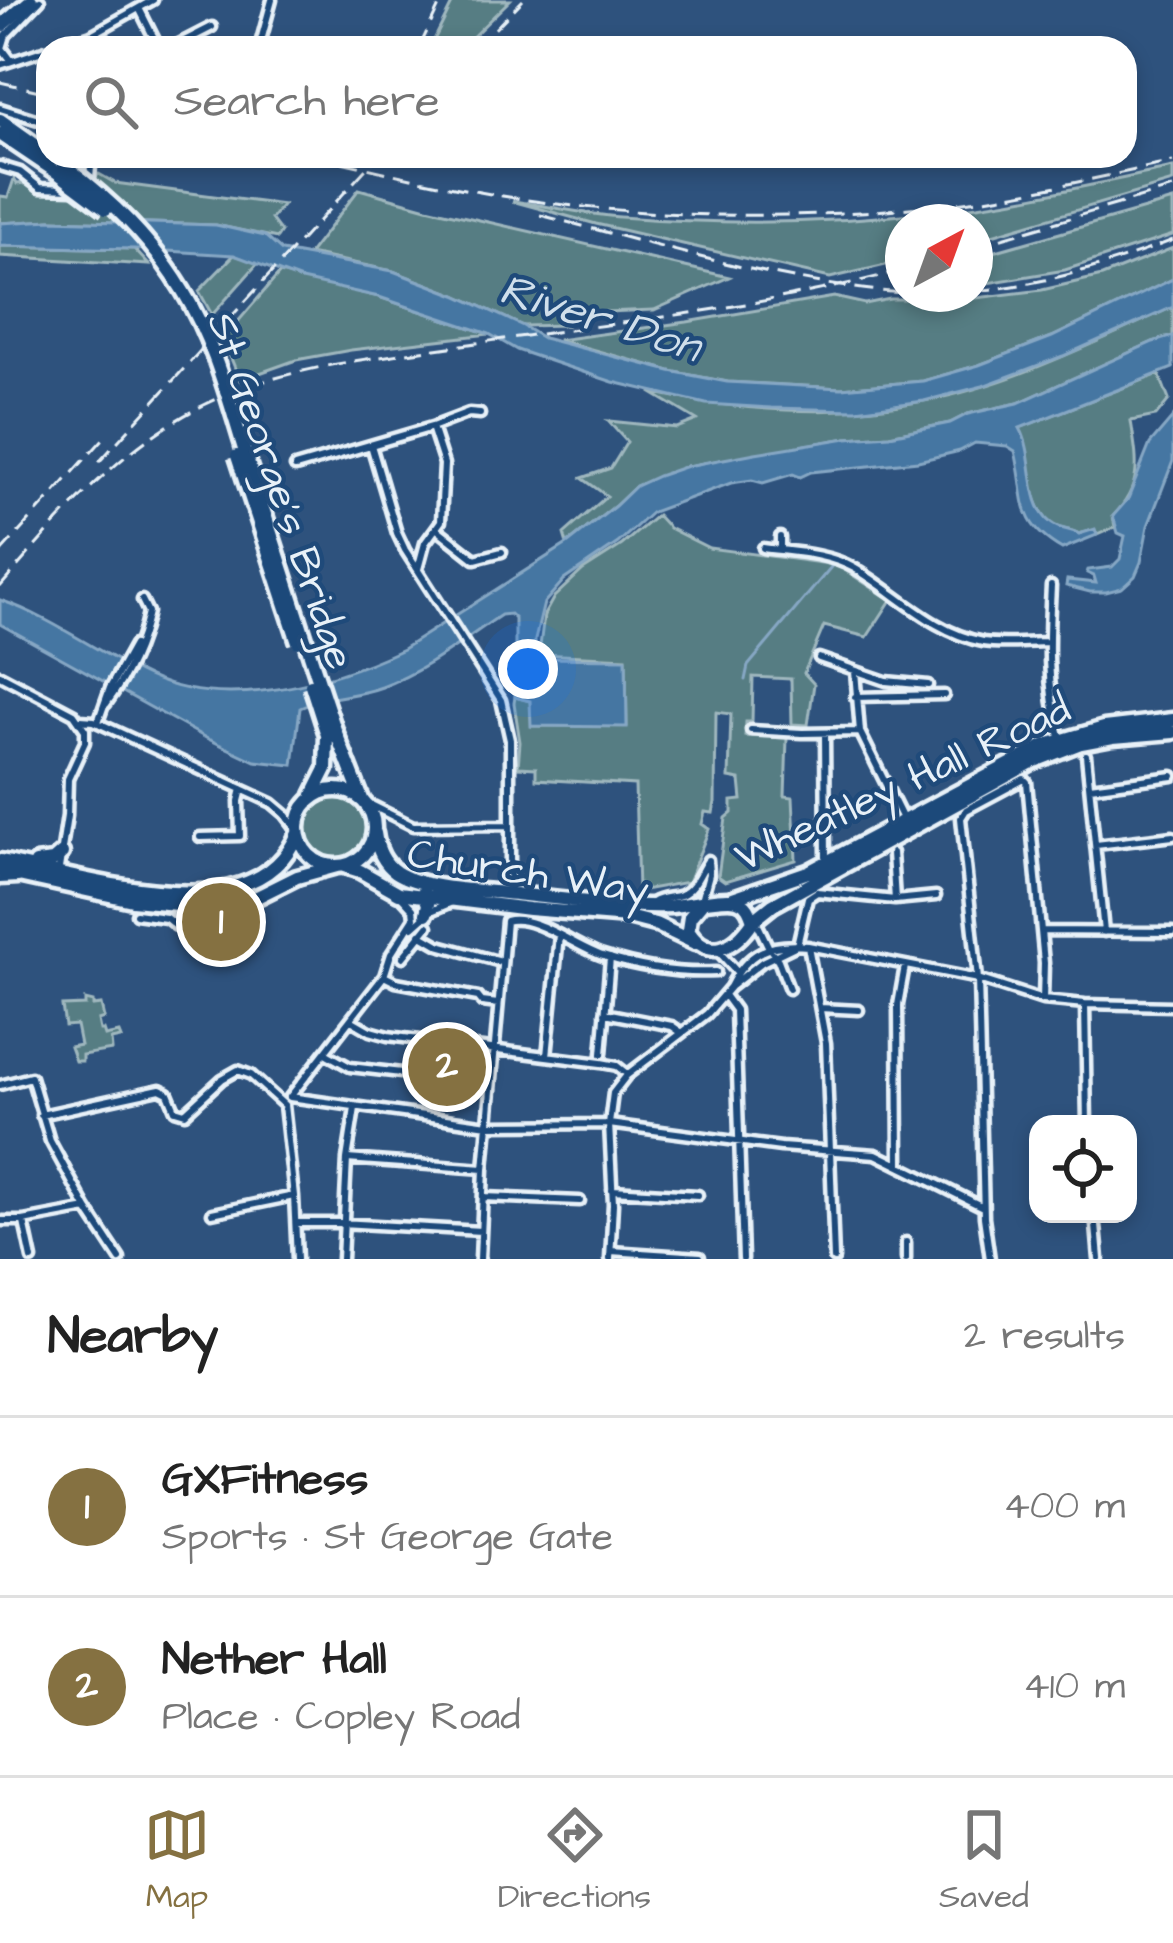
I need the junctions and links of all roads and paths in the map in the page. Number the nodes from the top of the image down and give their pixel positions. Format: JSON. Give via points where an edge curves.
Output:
{"nodes":[{"id":1,"x":153,"y":0,"type":"edge"},
{"id":2,"x":272,"y":0,"type":"edge"},
{"id":3,"x":34,"y":4,"type":"edge"},
{"id":4,"x":139,"y":8,"type":"junction"},
{"id":5,"x":0,"y":27,"type":"edge"},
{"id":6,"x":212,"y":27,"type":"dead end"},
{"id":7,"x":87,"y":36,"type":"edge"},
{"id":8,"x":152,"y":36,"type":"edge"},
{"id":9,"x":194,"y":36,"type":"edge"},
{"id":10,"x":262,"y":36,"type":"edge"},
{"id":11,"x":2,"y":45,"type":"edge"},
{"id":12,"x":36,"y":52,"type":"edge"},
{"id":13,"x":11,"y":60,"type":"junction"},
{"id":14,"x":0,"y":65,"type":"edge"},
{"id":15,"x":0,"y":108,"type":"edge"},
{"id":16,"x":36,"y":118,"type":"edge"},
{"id":17,"x":0,"y":120,"type":"edge"},
{"id":18,"x":0,"y":134,"type":"edge"},
{"id":19,"x":36,"y":145,"type":"edge"},
{"id":20,"x":36,"y":155,"type":"edge"},
{"id":21,"x":0,"y":166,"type":"edge"},
{"id":22,"x":91,"y":168,"type":"edge"},
{"id":23,"x":61,"y":169,"type":"edge"},
{"id":24,"x":90,"y":176,"type":"dead end"},
{"id":25,"x":73,"y":189,"type":"dead end"},
{"id":26,"x":480,"y":415,"type":"dead end"},
{"id":27,"x":431,"y":428,"type":"junction"},
{"id":28,"x":371,"y":445,"type":"junction"},
{"id":29,"x":295,"y":467,"type":"dead end"},
{"id":30,"x":437,"y":529,"type":"junction"},
{"id":31,"x":780,"y":537,"type":"dead end"},
{"id":32,"x":404,"y":547,"type":"junction"},
{"id":33,"x":423,"y":548,"type":"junction"},
{"id":34,"x":763,"y":548,"type":"dead end"},
{"id":35,"x":780,"y":550,"type":"junction"},
{"id":36,"x":502,"y":552,"type":"dead end"},
{"id":37,"x":418,"y":568,"type":"junction"},
{"id":38,"x":1051,"y":586,"type":"dead end"},
{"id":39,"x":142,"y":600,"type":"dead end"},
{"id":40,"x":1048,"y":642,"type":"junction"},
{"id":41,"x":819,"y":658,"type":"dead end"},
{"id":42,"x":854,"y":671,"type":"junction"},
{"id":43,"x":0,"y":675,"type":"edge"},
{"id":44,"x":928,"y":686,"type":"dead end"},
{"id":45,"x":944,"y":695,"type":"dead end"},
{"id":46,"x":855,"y":697,"type":"junction"},
{"id":47,"x":1173,"y":720,"type":"edge"},
{"id":48,"x":98,"y":722,"type":"junction"},
{"id":49,"x":83,"y":726,"type":"junction"},
{"id":50,"x":751,"y":730,"type":"dead end"},
{"id":51,"x":860,"y":732,"type":"junction"},
{"id":52,"x":1173,"y":732,"type":"edge"},
{"id":53,"x":825,"y":733,"type":"junction"},
{"id":54,"x":331,"y":734,"type":"junction"},
{"id":55,"x":1061,"y":740,"type":"junction"},
{"id":56,"x":1086,"y":755,"type":"dead end"},
{"id":57,"x":1173,"y":776,"type":"edge"},
{"id":58,"x":1090,"y":787,"type":"junction"},
{"id":59,"x":242,"y":789,"type":"junction"},
{"id":60,"x":309,"y":801,"type":"junction"},
{"id":61,"x":364,"y":801,"type":"junction"},
{"id":62,"x":904,"y":820,"type":"junction"},
{"id":63,"x":509,"y":825,"type":"junction"},
{"id":64,"x":298,"y":832,"type":"junction"},
{"id":65,"x":375,"y":833,"type":"junction"},
{"id":66,"x":1173,"y":836,"type":"edge"},
{"id":67,"x":200,"y":837,"type":"dead end"},
{"id":68,"x":1096,"y":845,"type":"junction"},
{"id":69,"x":62,"y":853,"type":"junction"},
{"id":70,"x":892,"y":853,"type":"dead end"},
{"id":71,"x":13,"y":864,"type":"edge"},
{"id":72,"x":834,"y":865,"type":"junction"},
{"id":73,"x":340,"y":866,"type":"junction"},
{"id":74,"x":393,"y":870,"type":"junction"},
{"id":75,"x":0,"y":876,"type":"edge"},
{"id":76,"x":58,"y":878,"type":"junction"},
{"id":77,"x":708,"y":879,"type":"junction"},
{"id":78,"x":818,"y":890,"type":"junction"},
{"id":79,"x":399,"y":893,"type":"junction"},
{"id":80,"x":510,"y":893,"type":"junction"},
{"id":81,"x":937,"y":896,"type":"dead end"},
{"id":82,"x":426,"y":897,"type":"junction"},
{"id":83,"x":725,"y":900,"type":"junction"},
{"id":84,"x":895,"y":900,"type":"junction"},
{"id":85,"x":454,"y":901,"type":"junction"},
{"id":86,"x":701,"y":904,"type":"junction"},
{"id":87,"x":649,"y":905,"type":"junction"},
{"id":88,"x":187,"y":906,"type":"junction"},
{"id":89,"x":219,"y":906,"type":"junction"},
{"id":90,"x":497,"y":906,"type":"junction"},
{"id":91,"x":136,"y":914,"type":"dead end"},
{"id":92,"x":427,"y":920,"type":"junction"},
{"id":93,"x":199,"y":921,"type":"junction"},
{"id":94,"x":756,"y":924,"type":"junction"},
{"id":95,"x":1041,"y":931,"type":"junction"},
{"id":96,"x":1104,"y":932,"type":"junction"},
{"id":97,"x":1173,"y":932,"type":"edge"},
{"id":98,"x":420,"y":934,"type":"junction"},
{"id":99,"x":559,"y":935,"type":"junction"},
{"id":100,"x":402,"y":938,"type":"junction"},
{"id":101,"x":797,"y":945,"type":"junction"},
{"id":102,"x":808,"y":946,"type":"junction"},
{"id":103,"x":709,"y":948,"type":"junction"},
{"id":104,"x":772,"y":951,"type":"junction"},
{"id":105,"x":403,"y":957,"type":"dead end"},
{"id":106,"x":610,"y":958,"type":"junction"},
{"id":107,"x":502,"y":962,"type":"junction"},
{"id":108,"x":905,"y":966,"type":"junction"},
{"id":109,"x":753,"y":969,"type":"junction"},
{"id":110,"x":716,"y":972,"type":"dead end"},
{"id":111,"x":736,"y":973,"type":"junction"},
{"id":112,"x":384,"y":976,"type":"junction"},
{"id":113,"x":978,"y":980,"type":"junction"},
{"id":114,"x":789,"y":989,"type":"dead end"},
{"id":115,"x":727,"y":991,"type":"junction"},
{"id":116,"x":1043,"y":1000,"type":"junction"},
{"id":117,"x":498,"y":1004,"type":"junction"},
{"id":118,"x":1085,"y":1004,"type":"junction"},
{"id":119,"x":1173,"y":1006,"type":"edge"},
{"id":120,"x":820,"y":1008,"type":"junction"},
{"id":121,"x":859,"y":1010,"type":"dead end"},
{"id":122,"x":605,"y":1013,"type":"junction"},
{"id":123,"x":351,"y":1020,"type":"junction"},
{"id":124,"x":683,"y":1034,"type":"junction"},
{"id":125,"x":494,"y":1049,"type":"junction"},
{"id":126,"x":325,"y":1053,"type":"junction"},
{"id":127,"x":602,"y":1054,"type":"dead end"},
{"id":128,"x":547,"y":1056,"type":"junction"},
{"id":129,"x":410,"y":1074,"type":"dead end"},
{"id":130,"x":627,"y":1075,"type":"junction"},
{"id":131,"x":0,"y":1084,"type":"edge"},
{"id":132,"x":287,"y":1101,"type":"junction"},
{"id":133,"x":356,"y":1108,"type":"junction"},
{"id":134,"x":41,"y":1115,"type":"junction"},
{"id":135,"x":1087,"y":1115,"type":"edge"},
{"id":136,"x":609,"y":1124,"type":"junction"},
{"id":137,"x":488,"y":1125,"type":"junction"},
{"id":138,"x":739,"y":1141,"type":"junction"},
{"id":139,"x":830,"y":1149,"type":"junction"},
{"id":140,"x":347,"y":1160,"type":"junction"},
{"id":141,"x":899,"y":1165,"type":"junction"},
{"id":142,"x":484,"y":1169,"type":"junction"},
{"id":143,"x":612,"y":1190,"type":"junction"},
{"id":144,"x":698,"y":1195,"type":"dead end"},
{"id":145,"x":294,"y":1196,"type":"junction"},
{"id":146,"x":484,"y":1197,"type":"junction"},
{"id":147,"x":580,"y":1201,"type":"dead end"},
{"id":148,"x":985,"y":1208,"type":"junction"},
{"id":149,"x":87,"y":1209,"type":"junction"},
{"id":150,"x":212,"y":1213,"type":"dead end"},
{"id":151,"x":0,"y":1221,"type":"edge"},
{"id":152,"x":23,"y":1221,"type":"junction"},
{"id":153,"x":296,"y":1223,"type":"junction"},
{"id":154,"x":1096,"y":1223,"type":"edge"},
{"id":155,"x":345,"y":1224,"type":"junction"},
{"id":156,"x":482,"y":1231,"type":"junction"},
{"id":157,"x":906,"y":1242,"type":"dead end"},
{"id":158,"x":610,"y":1255,"type":"edge"},
{"id":159,"x":700,"y":1257,"type":"edge"},
{"id":160,"x":675,"y":1258,"type":"edge"},
{"id":161,"x":32,"y":1259,"type":"edge"},
{"id":162,"x":120,"y":1259,"type":"edge"},
{"id":163,"x":297,"y":1259,"type":"edge"},
{"id":164,"x":342,"y":1259,"type":"edge"},
{"id":165,"x":480,"y":1259,"type":"edge"},
{"id":166,"x":743,"y":1259,"type":"edge"},
{"id":167,"x":835,"y":1259,"type":"edge"},
{"id":168,"x":906,"y":1259,"type":"edge"},
{"id":169,"x":990,"y":1259,"type":"edge"},
{"id":170,"x":1099,"y":1259,"type":"edge"}],
"edges":[{"from":1,"to":4,"type":"street"},
{"from":2,"to":10,"type":"street"},
{"from":3,"to":5,"type":"highway"},
{"from":3,"to":11,"type":"street"},
{"from":4,"to":7,"type":"street"},
{"from":4,"to":8,"type":"street"},
{"from":6,"to":9,"type":"street"},
{"from":11,"to":13,"type":"street"},
{"from":12,"to":13,"type":"street"},
{"from":13,"to":14,"type":"street"},
{"from":15,"to":16,"type":"street"},
{"from":17,"to":19,"type":"highway","name":"St George's Bridge"},
{"from":18,"to":20,"type":"highway","name":"St George's Bridge"},
{"from":21,"to":25,"type":"street","via":[[40,188]]},
{"from":22,"to":24,"type":"street"},
{"from":23,"to":54,"type":"highway","name":"St George's Bridge","bridge":true,"via":[[99,191],[139,231],[196,316]]},
{"from":26,"to":27,"type":"street"},
{"from":27,"to":28,"type":"street"},
{"from":27,"to":30,"type":"street","via":[[444,464]]},
{"from":28,"to":29,"type":"street"},
{"from":28,"to":32,"type":"street"},
{"from":30,"to":33,"type":"street"},
{"from":30,"to":36,"type":"street","via":[[475,560]]},
{"from":31,"to":35,"type":"street"},
{"from":32,"to":33,"type":"street"},
{"from":32,"to":37,"type":"street"},
{"from":33,"to":37,"type":"street"},
{"from":34,"to":35,"type":"street"},
{"from":35,"to":40,"type":"street","via":[[853,568],[934,624],[983,642]]},
{"from":37,"to":63,"type":"street","via":[[501,700]]},
{"from":38,"to":40,"type":"street"},
{"from":39,"to":48,"type":"street","via":[[143,631]]},
{"from":40,"to":55,"type":"street"},
{"from":41,"to":42,"type":"street"},
{"from":42,"to":44,"type":"street"},
{"from":42,"to":46,"type":"street"},
{"from":43,"to":49,"type":"street"},
{"from":45,"to":46,"type":"street"},
{"from":46,"to":51,"type":"street"},
{"from":47,"to":55,"type":"highway","name":"Wheatley Hall Road"},
{"from":48,"to":49,"type":"street"},
{"from":48,"to":59,"type":"street"},
{"from":49,"to":69,"type":"street","via":[[85,742],[68,779]]},
{"from":50,"to":53,"type":"street"},
{"from":51,"to":53,"type":"street"},
{"from":51,"to":62,"type":"street"},
{"from":52,"to":72,"type":"highway","name":"Wheatley Hall Road","via":[[1081,743],[1044,757]]},
{"from":53,"to":72,"type":"street"},
{"from":54,"to":60,"type":"highway","name":"St George's Bridge","via":[[326,769]]},
{"from":54,"to":61,"type":"highway","name":"St George's Bridge"},
{"from":55,"to":62,"type":"highway","name":"Wheatley Hall Road"},
{"from":56,"to":58,"type":"street"},
{"from":57,"to":58,"type":"street"},
{"from":58,"to":68,"type":"street"},
{"from":59,"to":64,"type":"street","via":[[278,808]]},
{"from":59,"to":67,"type":"street","via":[[240,836]]},
{"from":60,"to":61,"type":"highway","via":[[340,789]]},
{"from":60,"to":64,"type":"highway"},
{"from":61,"to":63,"type":"street","via":[[412,826]]},
{"from":61,"to":65,"type":"highway"},
{"from":62,"to":72,"type":"highway","name":"Wheatley Hall Road"},
{"from":63,"to":80,"type":"street"},
{"from":64,"to":73,"type":"highway","via":[[309,855]]},
{"from":64,"to":76,"type":"highway","via":[[279,864],[224,890]]},
{"from":65,"to":73,"type":"highway","via":[[365,854]]},
{"from":65,"to":74,"type":"highway","name":"Church Way"},
{"from":66,"to":68,"type":"street"},
{"from":68,"to":96,"type":"street"},
{"from":69,"to":71,"type":"highway","via":[[47,863]]},
{"from":69,"to":76,"type":"street"},
{"from":70,"to":84,"type":"street"},
{"from":71,"to":75,"type":"highway"},
{"from":71,"to":76,"type":"highway"},
{"from":72,"to":78,"type":"highway"},
{"from":72,"to":83,"type":"highway","name":"Wheatley Hall Road"},
{"from":72,"to":94,"type":"highway","name":"Wheatley Hall Road"},
{"from":73,"to":79,"type":"highway","name":"Church Way"},
{"from":73,"to":89,"type":"highway"},
{"from":74,"to":80,"type":"highway","name":"Church Way"},
{"from":74,"to":82,"type":"highway"},
{"from":76,"to":88,"type":"highway"},
{"from":77,"to":83,"type":"street"},
{"from":77,"to":86,"type":"street"},
{"from":77,"to":87,"type":"street","via":[[708,861],[689,890]]},
{"from":78,"to":84,"type":"street"},
{"from":78,"to":101,"type":"street"},
{"from":79,"to":82,"type":"highway","name":"Church Way"},
{"from":79,"to":100,"type":"street","via":[[414,913]]},
{"from":80,"to":87,"type":"highway","name":"Church Way"},
{"from":80,"to":90,"type":"street"},
{"from":81,"to":84,"type":"street"},
{"from":82,"to":85,"type":"highway","name":"Church Way"},
{"from":82,"to":92,"type":"highway"},
{"from":83,"to":86,"type":"highway","name":"Wheatley Hall Road"},
{"from":83,"to":94,"type":"highway","name":"Wheatley Hall Road","via":[[748,908]]},
{"from":85,"to":90,"type":"highway","name":"Church Way"},
{"from":85,"to":92,"type":"street"},
{"from":86,"to":87,"type":"highway","name":"Church Way"},
{"from":86,"to":103,"type":"highway","name":"Wheatley Hall Road","via":[[688,929]]},
{"from":88,"to":89,"type":"highway"},
{"from":88,"to":93,"type":"highway"},
{"from":89,"to":93,"type":"street"},
{"from":90,"to":103,"type":"highway","name":"Church Way","via":[[628,916]]},
{"from":91,"to":93,"type":"street","via":[[196,929]]},
{"from":92,"to":98,"type":"street"},
{"from":92,"to":100,"type":"street"},
{"from":94,"to":103,"type":"highway","name":"Wheatley Hall Road"},
{"from":94,"to":104,"type":"street"},
{"from":95,"to":96,"type":"street"},
{"from":95,"to":113,"type":"street","via":[[1026,780],[961,818]]},
{"from":95,"to":116,"type":"street"},
{"from":96,"to":97,"type":"street"},
{"from":98,"to":105,"type":"street"},
{"from":98,"to":107,"type":"street"},
{"from":99,"to":106,"type":"street"},
{"from":99,"to":107,"type":"street","via":[[508,919]]},
{"from":99,"to":128,"type":"street"},
{"from":100,"to":112,"type":"street"},
{"from":101,"to":102,"type":"street"},
{"from":101,"to":104,"type":"street"},
{"from":102,"to":108,"type":"street"},
{"from":102,"to":120,"type":"street"},
{"from":103,"to":111,"type":"street"},
{"from":104,"to":109,"type":"street"},
{"from":104,"to":111,"type":"street"},
{"from":104,"to":114,"type":"street"},
{"from":106,"to":110,"type":"street","via":[[660,971]]},
{"from":106,"to":122,"type":"street"},
{"from":107,"to":117,"type":"street"},
{"from":108,"to":113,"type":"street"},
{"from":108,"to":141,"type":"street"},
{"from":109,"to":111,"type":"street"},
{"from":109,"to":115,"type":"street"},
{"from":111,"to":115,"type":"street"},
{"from":112,"to":117,"type":"street"},
{"from":112,"to":123,"type":"street"},
{"from":113,"to":116,"type":"street"},
{"from":113,"to":148,"type":"street"},
{"from":115,"to":124,"type":"street"},
{"from":115,"to":138,"type":"street","via":[[735,1010]]},
{"from":116,"to":118,"type":"street"},
{"from":117,"to":125,"type":"street"},
{"from":118,"to":119,"type":"street"},
{"from":118,"to":135,"type":"street"},
{"from":120,"to":121,"type":"street"},
{"from":120,"to":139,"type":"street"},
{"from":122,"to":124,"type":"street"},
{"from":122,"to":127,"type":"street"},
{"from":123,"to":125,"type":"street","via":[[388,1036]]},
{"from":123,"to":126,"type":"street"},
{"from":124,"to":130,"type":"street"},
{"from":125,"to":128,"type":"street"},
{"from":125,"to":137,"type":"street"},
{"from":126,"to":129,"type":"street","via":[[350,1067]]},
{"from":126,"to":132,"type":"street"},
{"from":128,"to":130,"type":"street","via":[[617,1066]]},
{"from":130,"to":136,"type":"street","via":[[613,1093]]},
{"from":131,"to":134,"type":"street","via":[[31,1077]]},
{"from":132,"to":133,"type":"street"},
{"from":132,"to":134,"type":"street","via":[[243,1070],[185,1113],[158,1089]]},
{"from":132,"to":145,"type":"street"},
{"from":133,"to":137,"type":"street"},
{"from":133,"to":140,"type":"street"},
{"from":134,"to":149,"type":"street"},
{"from":136,"to":137,"type":"street"},
{"from":136,"to":138,"type":"street"},
{"from":136,"to":143,"type":"street"},
{"from":137,"to":142,"type":"street"},
{"from":138,"to":139,"type":"street"},
{"from":138,"to":166,"type":"street"},
{"from":139,"to":141,"type":"street"},
{"from":139,"to":167,"type":"street"},
{"from":140,"to":142,"type":"street"},
{"from":140,"to":155,"type":"street"},
{"from":141,"to":148,"type":"street"},
{"from":142,"to":146,"type":"street"},
{"from":143,"to":144,"type":"street"},
{"from":143,"to":158,"type":"street"},
{"from":145,"to":150,"type":"street"},
{"from":145,"to":153,"type":"street"},
{"from":146,"to":147,"type":"street"},
{"from":146,"to":156,"type":"street"},
{"from":148,"to":169,"type":"street"},
{"from":149,"to":152,"type":"street"},
{"from":149,"to":162,"type":"street"},
{"from":151,"to":152,"type":"street"},
{"from":152,"to":161,"type":"street"},
{"from":153,"to":155,"type":"street"},
{"from":153,"to":163,"type":"street"},
{"from":154,"to":170,"type":"street"},
{"from":155,"to":156,"type":"street"},
{"from":155,"to":164,"type":"street"},
{"from":156,"to":165,"type":"street"},
{"from":157,"to":168,"type":"street"},
{"from":158,"to":160,"type":"street"},
{"from":159,"to":160,"type":"street"}]}
